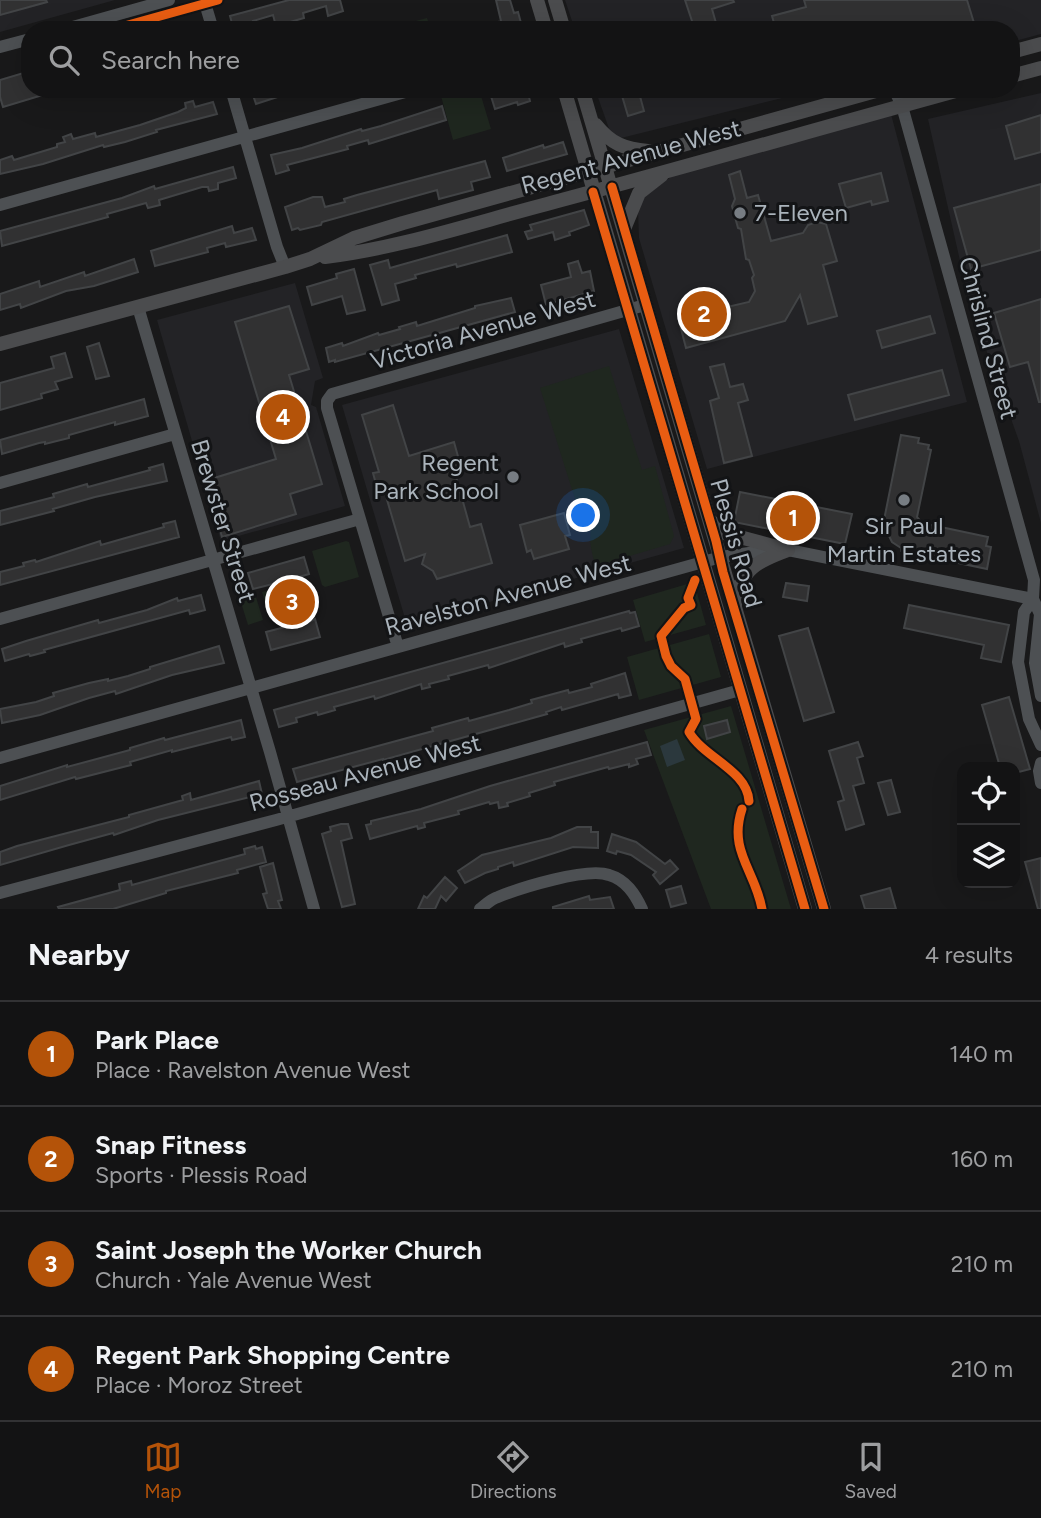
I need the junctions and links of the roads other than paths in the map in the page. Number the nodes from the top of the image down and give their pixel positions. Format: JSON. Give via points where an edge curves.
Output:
{"nodes":[{"id":1,"x":169,"y":0,"type":"edge"},
{"id":2,"x":204,"y":0,"type":"edge"},
{"id":3,"x":537,"y":0,"type":"edge"},
{"id":4,"x":555,"y":0,"type":"edge"},
{"id":5,"x":94,"y":21,"type":"edge"},
{"id":6,"x":210,"y":21,"type":"edge"},
{"id":7,"x":543,"y":21,"type":"edge"},
{"id":8,"x":561,"y":21,"type":"edge"},
{"id":9,"x":21,"y":41,"type":"edge"},
{"id":10,"x":1041,"y":44,"type":"edge"},
{"id":11,"x":0,"y":47,"type":"edge"},
{"id":12,"x":1020,"y":50,"type":"edge"},
{"id":13,"x":1041,"y":68,"type":"edge"},
{"id":14,"x":1020,"y":74,"type":"edge"},
{"id":15,"x":234,"y":98,"type":"edge"},
{"id":16,"x":383,"y":98,"type":"edge"},
{"id":17,"x":567,"y":98,"type":"edge"},
{"id":18,"x":585,"y":98,"type":"edge"},
{"id":19,"x":851,"y":98,"type":"edge"},
{"id":20,"x":898,"y":98,"type":"edge"},
{"id":21,"x":931,"y":98,"type":"edge"},
{"id":22,"x":822,"y":106,"type":"junction"},
{"id":23,"x":902,"y":106,"type":"junction"},
{"id":24,"x":591,"y":119,"type":"junction"},
{"id":25,"x":818,"y":129,"type":"junction"},
{"id":26,"x":245,"y":136,"type":"junction"},
{"id":27,"x":657,"y":152,"type":"junction"},
{"id":28,"x":605,"y":166,"type":"junction"},
{"id":29,"x":667,"y":170,"type":"junction"},
{"id":30,"x":587,"y":171,"type":"junction"},
{"id":31,"x":612,"y":187,"type":"junction"},
{"id":32,"x":593,"y":192,"type":"junction"},
{"id":33,"x":0,"y":205,"type":"edge"},
{"id":34,"x":624,"y":229,"type":"junction"},
{"id":35,"x":310,"y":259,"type":"junction"},
{"id":36,"x":285,"y":267,"type":"junction"},
{"id":37,"x":645,"y":305,"type":"junction"},
{"id":38,"x":138,"y":307,"type":"junction"},
{"id":39,"x":629,"y":311,"type":"junction"},
{"id":40,"x":0,"y":344,"type":"edge"},
{"id":41,"x":175,"y":434,"type":"junction"},
{"id":42,"x":0,"y":483,"type":"edge"},
{"id":43,"x":709,"y":516,"type":"junction"},
{"id":44,"x":360,"y":519,"type":"junction"},
{"id":45,"x":788,"y":550,"type":"junction"},
{"id":46,"x":721,"y":557,"type":"junction"},
{"id":47,"x":212,"y":560,"type":"junction"},
{"id":48,"x":704,"y":563,"type":"junction"},
{"id":49,"x":1033,"y":599,"type":"junction"},
{"id":50,"x":734,"y":610,"type":"junction"},
{"id":51,"x":0,"y":619,"type":"edge"},
{"id":52,"x":398,"y":647,"type":"junction"},
{"id":53,"x":251,"y":688,"type":"junction"},
{"id":54,"x":740,"y":690,"type":"junction"},
{"id":55,"x":1041,"y":696,"type":"edge"},
{"id":56,"x":1041,"y":745,"type":"edge"},
{"id":57,"x":0,"y":758,"type":"edge"},
{"id":58,"x":1041,"y":763,"type":"edge"},
{"id":59,"x":1041,"y":783,"type":"edge"},
{"id":60,"x":289,"y":816,"type":"junction"},
{"id":61,"x":0,"y":893,"type":"edge"},
{"id":62,"x":313,"y":909,"type":"edge"},
{"id":63,"x":480,"y":909,"type":"edge"},
{"id":64,"x":642,"y":909,"type":"edge"},
{"id":65,"x":805,"y":909,"type":"edge"},
{"id":66,"x":824,"y":909,"type":"edge"}],
"edges":[{"from":1,"to":5,"type":"street"},
{"from":2,"to":6,"type":"street"},
{"from":3,"to":7,"type":"main road"},
{"from":4,"to":8,"type":"main road"},
{"from":9,"to":11,"type":"street"},
{"from":10,"to":12,"type":"main road"},
{"from":13,"to":14,"type":"main road"},
{"from":15,"to":26,"type":"street"},
{"from":16,"to":26,"type":"street"},
{"from":17,"to":30,"type":"main road","name":"Plessis Road"},
{"from":18,"to":24,"type":"main road","name":"Plessis Road"},
{"from":19,"to":22,"type":"main road","name":"Regent Avenue West"},
{"from":20,"to":23,"type":"street","name":"Chrislind Street"},
{"from":21,"to":23,"type":"main road","name":"Regent Avenue West"},
{"from":22,"to":25,"type":"main road"},
{"from":22,"to":27,"type":"main road","name":"Regent Avenue West"},
{"from":23,"to":25,"type":"main road","name":"Regent Avenue West"},
{"from":23,"to":49,"type":"street","name":"Chrislind Street","via":[[1034,580]]},
{"from":24,"to":27,"type":"main road","via":[[618,146]]},
{"from":24,"to":28,"type":"main road","name":"Plessis Road"},
{"from":25,"to":29,"type":"main road","name":"Regent Avenue West"},
{"from":26,"to":33,"type":"street"},
{"from":26,"to":36,"type":"street"},
{"from":27,"to":28,"type":"main road","name":"Regent Avenue West"},
{"from":28,"to":30,"type":"main road","name":"Regent Avenue West"},
{"from":28,"to":31,"type":"main road","name":"Plessis Road"},
{"from":29,"to":31,"type":"main road","name":"Regent Avenue West"},
{"from":29,"to":34,"type":"main road","via":[[639,193]]},
{"from":30,"to":32,"type":"main road","name":"Plessis Road"},
{"from":30,"to":35,"type":"main road","name":"Regent Avenue West","via":[[354,238]]},
{"from":31,"to":32,"type":"main road","name":"Regent Avenue West"},
{"from":31,"to":34,"type":"main road","name":"Plessis Road"},
{"from":32,"to":35,"type":"main road","name":"Regent Avenue West","via":[[359,253]]},
{"from":32,"to":39,"type":"main road","name":"Plessis Road"},
{"from":34,"to":37,"type":"main road","name":"Plessis Road"},
{"from":35,"to":36,"type":"main road","name":"Regent Avenue West"},
{"from":36,"to":38,"type":"main road","name":"Regent Avenue West"},
{"from":37,"to":39,"type":"street","name":"Victoria Avenue West"},
{"from":37,"to":43,"type":"main road","name":"Plessis Road"},
{"from":38,"to":40,"type":"main road","name":"Regent Avenue West"},
{"from":38,"to":41,"type":"street","name":"Brewster Street"},
{"from":39,"to":44,"type":"street","name":"Victoria Avenue West","via":[[332,394],[327,408]]},
{"from":39,"to":48,"type":"main road","name":"Plessis Road"},
{"from":41,"to":42,"type":"street"},
{"from":41,"to":47,"type":"street","name":"Brewster Street"},
{"from":43,"to":45,"type":"main road","via":[[722,532]]},
{"from":43,"to":46,"type":"main road","name":"Plessis Road"},
{"from":44,"to":47,"type":"street"},
{"from":44,"to":52,"type":"street"},
{"from":45,"to":46,"type":"street","name":"Ravelston Avenue West"},
{"from":45,"to":49,"type":"street","name":"Ravelston Avenue West"},
{"from":45,"to":50,"type":"main road","via":[[747,572]]},
{"from":46,"to":48,"type":"street","name":"Ravelston Avenue West"},
{"from":46,"to":50,"type":"main road","name":"Plessis Road"},
{"from":47,"to":51,"type":"street"},
{"from":47,"to":53,"type":"street","name":"Brewster Street"},
{"from":48,"to":52,"type":"street","name":"Ravelston Avenue West"},
{"from":48,"to":54,"type":"main road","name":"Plessis Road"},
{"from":49,"to":55,"type":"street","name":"Chrislind Street","via":[[1040,614],[1035,663]]},
{"from":49,"to":56,"type":"street","via":[[1024,612],[1018,662],[1029,719]]},
{"from":50,"to":66,"type":"main road","name":"Plessis Road"},
{"from":52,"to":53,"type":"street","name":"Ravelston Avenue West"},
{"from":53,"to":57,"type":"street","name":"Ravelston Avenue West"},
{"from":53,"to":60,"type":"street","name":"Brewster Street"},
{"from":54,"to":60,"type":"street","name":"Rosseau Avenue West"},
{"from":54,"to":65,"type":"main road","name":"Plessis Road"},
{"from":58,"to":59,"type":"street"},
{"from":60,"to":61,"type":"street","name":"Rosseau Avenue West"},
{"from":60,"to":62,"type":"street","name":"Brewster Street"},
{"from":63,"to":64,"type":"street","via":[[496,897],[597,872],[627,885]]}]}
